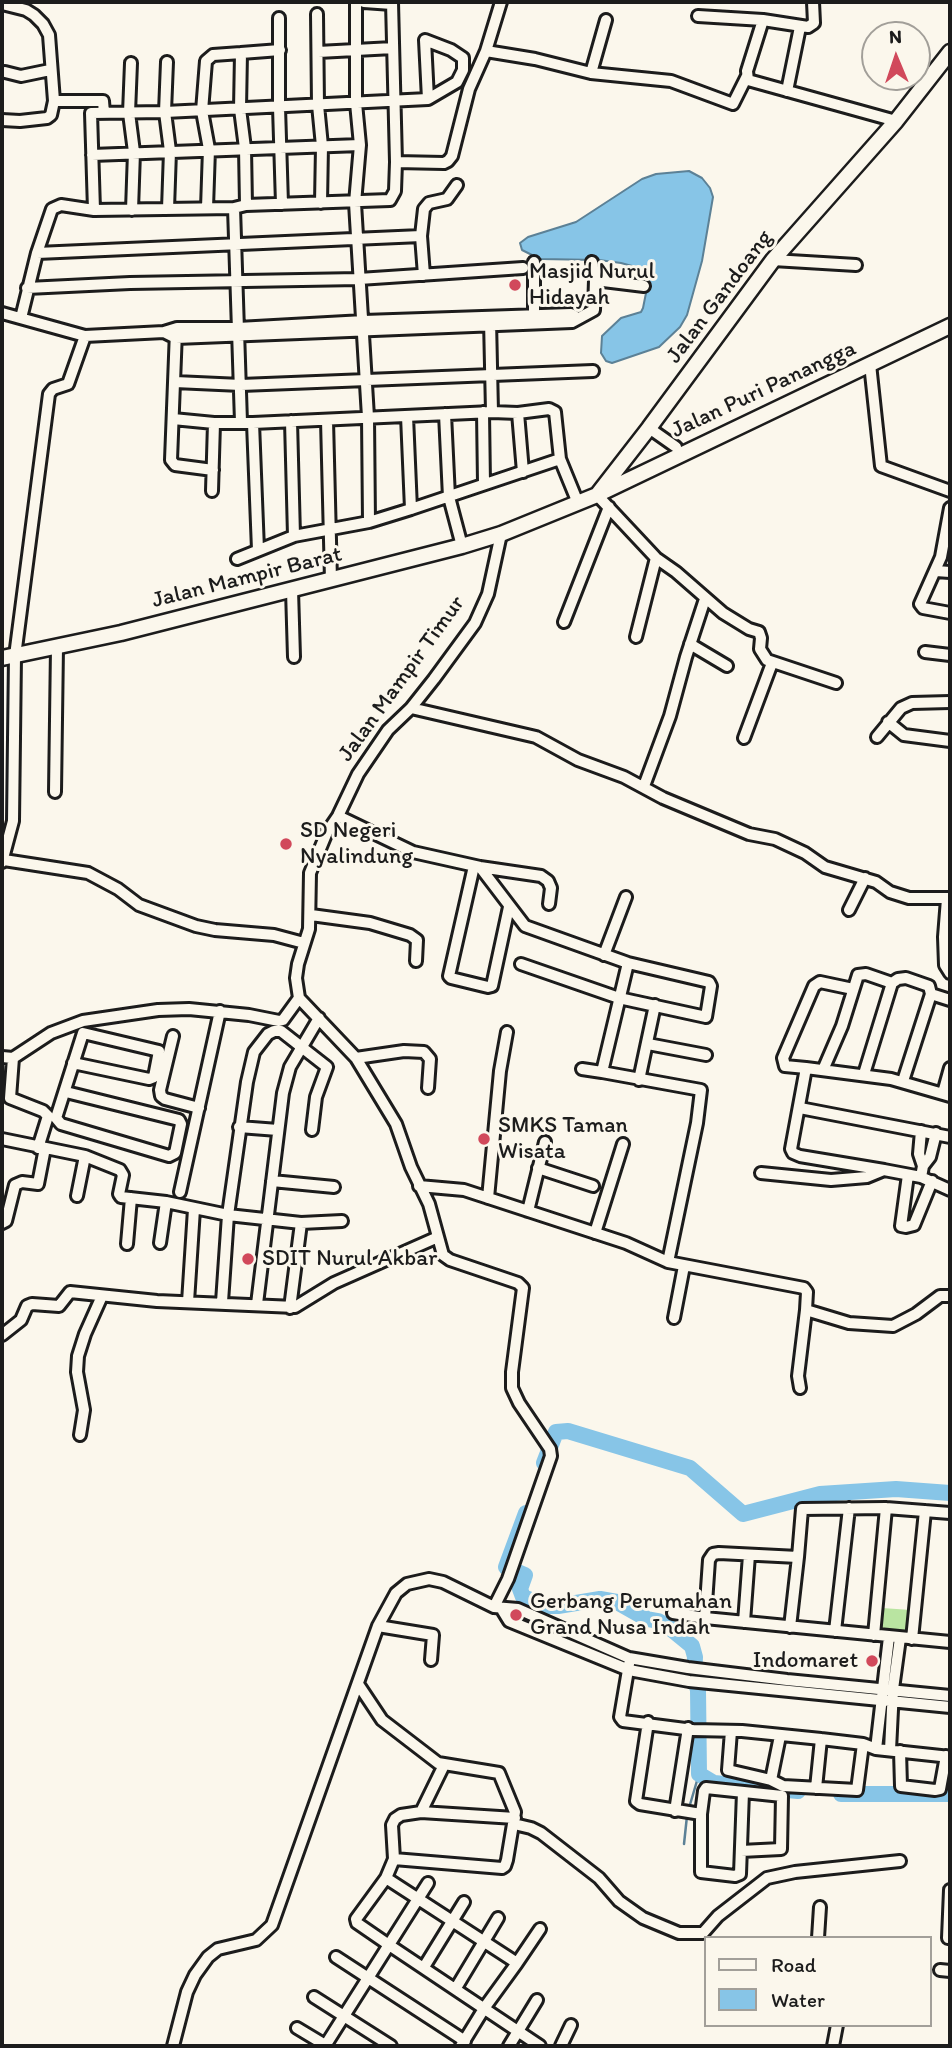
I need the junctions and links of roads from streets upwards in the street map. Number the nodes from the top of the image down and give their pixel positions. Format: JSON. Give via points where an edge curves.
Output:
{"nodes":[{"id":1,"x":356,"y":2,"type":"edge"},
{"id":2,"x":364,"y":2,"type":"edge"},
{"id":3,"x":501,"y":2,"type":"edge"},
{"id":4,"x":813,"y":2,"type":"edge"},
{"id":5,"x":392,"y":3,"type":"edge"},
{"id":6,"x":2,"y":4,"type":"edge"},
{"id":7,"x":317,"y":14,"type":"dead end"},
{"id":8,"x":698,"y":16,"type":"dead end"},
{"id":9,"x":279,"y":18,"type":"dead end"},
{"id":10,"x":606,"y":20,"type":"dead end"},
{"id":11,"x":763,"y":20,"type":"junction"},
{"id":12,"x":800,"y":27,"type":"junction"},
{"id":13,"x":393,"y":48,"type":"junction"},
{"id":14,"x":281,"y":50,"type":"junction"},
{"id":15,"x":357,"y":51,"type":"junction"},
{"id":16,"x":486,"y":51,"type":"junction"},
{"id":17,"x":318,"y":52,"type":"junction"},
{"id":18,"x":950,"y":52,"type":"edge"},
{"id":19,"x":241,"y":53,"type":"junction"},
{"id":20,"x":131,"y":62,"type":"dead end"},
{"id":21,"x":167,"y":62,"type":"dead end"},
{"id":22,"x":50,"y":70,"type":"junction"},
{"id":23,"x":5,"y":72,"type":"dead end"},
{"id":24,"x":591,"y":73,"type":"junction"},
{"id":25,"x":747,"y":76,"type":"junction"},
{"id":26,"x":788,"y":91,"type":"junction"},
{"id":27,"x":428,"y":100,"type":"junction"},
{"id":28,"x":54,"y":101,"type":"junction"},
{"id":29,"x":394,"y":102,"type":"junction"},
{"id":30,"x":356,"y":103,"type":"junction"},
{"id":31,"x":318,"y":105,"type":"junction"},
{"id":32,"x":279,"y":107,"type":"junction"},
{"id":33,"x":240,"y":109,"type":"junction"},
{"id":34,"x":202,"y":111,"type":"junction"},
{"id":35,"x":165,"y":112,"type":"junction"},
{"id":36,"x":104,"y":113,"type":"junction"},
{"id":37,"x":129,"y":113,"type":"junction"},
{"id":38,"x":2,"y":120,"type":"edge"},
{"id":39,"x":896,"y":121,"type":"junction"},
{"id":40,"x":360,"y":145,"type":"junction"},
{"id":41,"x":322,"y":146,"type":"junction"},
{"id":42,"x":245,"y":148,"type":"junction"},
{"id":43,"x":281,"y":148,"type":"junction"},
{"id":44,"x":209,"y":149,"type":"junction"},
{"id":45,"x":170,"y":151,"type":"junction"},
{"id":46,"x":134,"y":152,"type":"junction"},
{"id":47,"x":92,"y":155,"type":"junction"},
{"id":48,"x":396,"y":162,"type":"junction"},
{"id":49,"x":457,"y":185,"type":"dead end"},
{"id":50,"x":321,"y":203,"type":"junction"},
{"id":51,"x":355,"y":203,"type":"junction"},
{"id":52,"x":282,"y":204,"type":"junction"},
{"id":53,"x":246,"y":205,"type":"junction"},
{"id":54,"x":207,"y":208,"type":"junction"},
{"id":55,"x":234,"y":208,"type":"junction"},
{"id":56,"x":168,"y":209,"type":"junction"},
{"id":57,"x":94,"y":210,"type":"junction"},
{"id":58,"x":132,"y":210,"type":"junction"},
{"id":59,"x":421,"y":236,"type":"junction"},
{"id":60,"x":359,"y":239,"type":"junction"},
{"id":61,"x":236,"y":243,"type":"junction"},
{"id":62,"x":37,"y":253,"type":"junction"},
{"id":63,"x":773,"y":260,"type":"junction"},
{"id":64,"x":534,"y":262,"type":"dead end"},
{"id":65,"x":593,"y":262,"type":"dead end"},
{"id":66,"x":856,"y":265,"type":"dead end"},
{"id":67,"x":523,"y":268,"type":"dead end"},
{"id":68,"x":424,"y":275,"type":"junction"},
{"id":69,"x":359,"y":279,"type":"junction"},
{"id":70,"x":595,"y":280,"type":"junction"},
{"id":71,"x":237,"y":282,"type":"junction"},
{"id":72,"x":644,"y":286,"type":"dead end"},
{"id":73,"x":27,"y":288,"type":"junction"},
{"id":74,"x":2,"y":313,"type":"edge"},
{"id":75,"x":21,"y":318,"type":"junction"},
{"id":76,"x":534,"y":320,"type":"junction"},
{"id":77,"x":490,"y":322,"type":"junction"},
{"id":78,"x":364,"y":326,"type":"junction"},
{"id":79,"x":950,"y":326,"type":"edge"},
{"id":80,"x":239,"y":332,"type":"junction"},
{"id":81,"x":176,"y":333,"type":"junction"},
{"id":82,"x":85,"y":335,"type":"junction"},
{"id":83,"x":870,"y":364,"type":"junction"},
{"id":84,"x":593,"y":371,"type":"dead end"},
{"id":85,"x":490,"y":374,"type":"junction"},
{"id":86,"x":366,"y":379,"type":"junction"},
{"id":87,"x":175,"y":382,"type":"junction"},
{"id":88,"x":241,"y":385,"type":"junction"},
{"id":89,"x":487,"y":412,"type":"junction"},
{"id":90,"x":518,"y":413,"type":"junction"},
{"id":91,"x":445,"y":414,"type":"junction"},
{"id":92,"x":407,"y":416,"type":"junction"},
{"id":93,"x":368,"y":418,"type":"junction"},
{"id":94,"x":173,"y":419,"type":"junction"},
{"id":95,"x":327,"y":420,"type":"junction"},
{"id":96,"x":290,"y":421,"type":"junction"},
{"id":97,"x":247,"y":422,"type":"junction"},
{"id":98,"x":214,"y":423,"type":"junction"},
{"id":99,"x":649,"y":428,"type":"junction"},
{"id":100,"x":676,"y":447,"type":"dead end"},
{"id":101,"x":560,"y":459,"type":"junction"},
{"id":102,"x":213,"y":470,"type":"junction"},
{"id":103,"x":523,"y":472,"type":"junction"},
{"id":104,"x":484,"y":484,"type":"junction"},
{"id":105,"x":212,"y":491,"type":"dead end"},
{"id":106,"x":950,"y":491,"type":"edge"},
{"id":107,"x":597,"y":495,"type":"junction"},
{"id":108,"x":449,"y":497,"type":"junction"},
{"id":109,"x":578,"y":503,"type":"junction"},
{"id":110,"x":609,"y":508,"type":"junction"},
{"id":111,"x":950,"y":508,"type":"edge"},
{"id":112,"x":411,"y":509,"type":"junction"},
{"id":113,"x":369,"y":522,"type":"junction"},
{"id":114,"x":329,"y":528,"type":"junction"},
{"id":115,"x":948,"y":532,"type":"edge"},
{"id":116,"x":501,"y":534,"type":"junction"},
{"id":117,"x":294,"y":536,"type":"junction"},
{"id":118,"x":462,"y":546,"type":"junction"},
{"id":119,"x":258,"y":550,"type":"junction"},
{"id":120,"x":656,"y":558,"type":"junction"},
{"id":121,"x":237,"y":559,"type":"dead end"},
{"id":122,"x":936,"y":571,"type":"junction"},
{"id":123,"x":950,"y":572,"type":"edge"},
{"id":124,"x":331,"y":580,"type":"junction"},
{"id":125,"x":292,"y":590,"type":"junction"},
{"id":126,"x":705,"y":599,"type":"junction"},
{"id":127,"x":950,"y":613,"type":"edge"},
{"id":128,"x":564,"y":622,"type":"dead end"},
{"id":129,"x":636,"y":637,"type":"dead end"},
{"id":130,"x":690,"y":644,"type":"junction"},
{"id":131,"x":57,"y":647,"type":"junction"},
{"id":132,"x":925,"y":652,"type":"dead end"},
{"id":133,"x":950,"y":655,"type":"edge"},
{"id":134,"x":9,"y":657,"type":"edge"},
{"id":135,"x":294,"y":657,"type":"dead end"},
{"id":136,"x":772,"y":663,"type":"junction"},
{"id":137,"x":727,"y":666,"type":"dead end"},
{"id":138,"x":836,"y":683,"type":"dead end"},
{"id":139,"x":950,"y":702,"type":"edge"},
{"id":140,"x":411,"y":708,"type":"junction"},
{"id":141,"x":888,"y":722,"type":"junction"},
{"id":142,"x":877,"y":737,"type":"dead end"},
{"id":143,"x":744,"y":738,"type":"dead end"},
{"id":144,"x":950,"y":741,"type":"edge"},
{"id":145,"x":644,"y":786,"type":"junction"},
{"id":146,"x":55,"y":792,"type":"dead end"},
{"id":147,"x":338,"y":816,"type":"junction"},
{"id":148,"x":3,"y":861,"type":"edge"},
{"id":149,"x":477,"y":867,"type":"junction"},
{"id":150,"x":864,"y":878,"type":"junction"},
{"id":151,"x":626,"y":897,"type":"dead end"},
{"id":152,"x":949,"y":898,"type":"edge"},
{"id":153,"x":549,"y":904,"type":"dead end"},
{"id":154,"x":509,"y":907,"type":"junction"},
{"id":155,"x":849,"y":910,"type":"dead end"},
{"id":156,"x":310,"y":915,"type":"junction"},
{"id":157,"x":304,"y":943,"type":"junction"},
{"id":158,"x":604,"y":955,"type":"junction"},
{"id":159,"x":416,"y":961,"type":"dead end"},
{"id":160,"x":628,"y":962,"type":"junction"},
{"id":161,"x":521,"y":964,"type":"dead end"},
{"id":162,"x":950,"y":973,"type":"edge"},
{"id":163,"x":892,"y":983,"type":"junction"},
{"id":164,"x":853,"y":989,"type":"junction"},
{"id":165,"x":931,"y":994,"type":"junction"},
{"id":166,"x":299,"y":998,"type":"junction"},
{"id":167,"x":619,"y":998,"type":"junction"},
{"id":168,"x":950,"y":1000,"type":"edge"},
{"id":169,"x":655,"y":1006,"type":"junction"},
{"id":170,"x":220,"y":1012,"type":"junction"},
{"id":171,"x":319,"y":1018,"type":"junction"},
{"id":172,"x":83,"y":1027,"type":"junction"},
{"id":173,"x":507,"y":1032,"type":"dead end"},
{"id":174,"x":173,"y":1035,"type":"dead end"},
{"id":175,"x":648,"y":1044,"type":"junction"},
{"id":176,"x":301,"y":1048,"type":"junction"},
{"id":177,"x":706,"y":1055,"type":"dead end"},
{"id":178,"x":8,"y":1057,"type":"edge"},
{"id":179,"x":356,"y":1059,"type":"junction"},
{"id":180,"x":74,"y":1063,"type":"junction"},
{"id":181,"x":806,"y":1068,"type":"junction"},
{"id":182,"x":950,"y":1068,"type":"edge"},
{"id":183,"x":582,"y":1069,"type":"dead end"},
{"id":184,"x":823,"y":1070,"type":"junction"},
{"id":185,"x":602,"y":1072,"type":"junction"},
{"id":186,"x":864,"y":1074,"type":"junction"},
{"id":187,"x":639,"y":1080,"type":"junction"},
{"id":188,"x":903,"y":1081,"type":"junction"},
{"id":189,"x":428,"y":1088,"type":"dead end"},
{"id":190,"x":66,"y":1092,"type":"junction"},
{"id":191,"x":947,"y":1094,"type":"edge"},
{"id":192,"x":199,"y":1108,"type":"junction"},
{"id":193,"x":800,"y":1108,"type":"junction"},
{"id":194,"x":239,"y":1127,"type":"junction"},
{"id":195,"x":278,"y":1130,"type":"junction"},
{"id":196,"x":312,"y":1130,"type":"dead end"},
{"id":197,"x":921,"y":1131,"type":"junction"},
{"id":198,"x":936,"y":1133,"type":"junction"},
{"id":199,"x":950,"y":1137,"type":"edge"},
{"id":200,"x":2,"y":1139,"type":"edge"},
{"id":201,"x":545,"y":1142,"type":"dead end"},
{"id":202,"x":623,"y":1144,"type":"dead end"},
{"id":203,"x":42,"y":1148,"type":"junction"},
{"id":204,"x":85,"y":1156,"type":"junction"},
{"id":205,"x":538,"y":1168,"type":"junction"},
{"id":206,"x":884,"y":1170,"type":"junction"},
{"id":207,"x":761,"y":1173,"type":"dead end"},
{"id":208,"x":908,"y":1174,"type":"junction"},
{"id":209,"x":925,"y":1175,"type":"junction"},
{"id":210,"x":272,"y":1181,"type":"junction"},
{"id":211,"x":419,"y":1186,"type":"junction"},
{"id":212,"x":593,"y":1186,"type":"dead end"},
{"id":213,"x":334,"y":1187,"type":"dead end"},
{"id":214,"x":950,"y":1190,"type":"edge"},
{"id":215,"x":180,"y":1192,"type":"dead end"},
{"id":216,"x":77,"y":1196,"type":"dead end"},
{"id":217,"x":131,"y":1198,"type":"junction"},
{"id":218,"x":488,"y":1198,"type":"junction"},
{"id":219,"x":166,"y":1202,"type":"junction"},
{"id":220,"x":194,"y":1209,"type":"junction"},
{"id":221,"x":528,"y":1210,"type":"junction"},
{"id":222,"x":228,"y":1215,"type":"junction"},
{"id":223,"x":268,"y":1219,"type":"junction"},
{"id":224,"x":342,"y":1222,"type":"dead end"},
{"id":225,"x":2,"y":1223,"type":"edge"},
{"id":226,"x":301,"y":1223,"type":"junction"},
{"id":227,"x":595,"y":1233,"type":"junction"},
{"id":228,"x":438,"y":1237,"type":"junction"},
{"id":229,"x":160,"y":1243,"type":"dead end"},
{"id":230,"x":127,"y":1244,"type":"dead end"},
{"id":231,"x":668,"y":1262,"type":"junction"},
{"id":232,"x":684,"y":1266,"type":"junction"},
{"id":233,"x":102,"y":1296,"type":"junction"},
{"id":234,"x":950,"y":1296,"type":"edge"},
{"id":235,"x":188,"y":1302,"type":"junction"},
{"id":236,"x":222,"y":1302,"type":"junction"},
{"id":237,"x":257,"y":1304,"type":"junction"},
{"id":238,"x":290,"y":1308,"type":"junction"},
{"id":239,"x":806,"y":1310,"type":"junction"},
{"id":240,"x":674,"y":1318,"type":"dead end"},
{"id":241,"x":2,"y":1335,"type":"edge"},
{"id":242,"x":800,"y":1388,"type":"dead end"},
{"id":243,"x":80,"y":1435,"type":"dead end"},
{"id":244,"x":849,"y":1508,"type":"junction"},
{"id":245,"x":886,"y":1508,"type":"junction"},
{"id":246,"x":925,"y":1511,"type":"junction"},
{"id":247,"x":950,"y":1513,"type":"edge"},
{"id":248,"x":749,"y":1555,"type":"junction"},
{"id":249,"x":798,"y":1557,"type":"junction"},
{"id":250,"x":497,"y":1607,"type":"junction"},
{"id":251,"x":673,"y":1613,"type":"dead end"},
{"id":252,"x":705,"y":1618,"type":"junction"},
{"id":253,"x":744,"y":1622,"type":"junction"},
{"id":254,"x":378,"y":1626,"type":"junction"},
{"id":255,"x":790,"y":1627,"type":"junction"},
{"id":256,"x":835,"y":1631,"type":"junction"},
{"id":257,"x":874,"y":1635,"type":"junction"},
{"id":258,"x":895,"y":1637,"type":"junction"},
{"id":259,"x":912,"y":1639,"type":"junction"},
{"id":260,"x":950,"y":1642,"type":"edge"},
{"id":261,"x":629,"y":1658,"type":"junction"},
{"id":262,"x":431,"y":1660,"type":"dead end"},
{"id":263,"x":629,"y":1670,"type":"junction"},
{"id":264,"x":358,"y":1685,"type":"junction"},
{"id":265,"x":786,"y":1686,"type":"junction"},
{"id":266,"x":888,"y":1694,"type":"junction"},
{"id":267,"x":950,"y":1696,"type":"edge"},
{"id":268,"x":950,"y":1707,"type":"edge"},
{"id":269,"x":648,"y":1722,"type":"junction"},
{"id":270,"x":691,"y":1729,"type":"junction"},
{"id":271,"x":731,"y":1731,"type":"junction"},
{"id":272,"x":780,"y":1736,"type":"junction"},
{"id":273,"x":821,"y":1739,"type":"junction"},
{"id":274,"x":863,"y":1744,"type":"junction"},
{"id":275,"x":876,"y":1749,"type":"junction"},
{"id":276,"x":895,"y":1751,"type":"junction"},
{"id":277,"x":948,"y":1756,"type":"edge"},
{"id":278,"x":444,"y":1765,"type":"junction"},
{"id":279,"x":771,"y":1780,"type":"junction"},
{"id":280,"x":816,"y":1788,"type":"junction"},
{"id":281,"x":743,"y":1792,"type":"junction"},
{"id":282,"x":675,"y":1811,"type":"junction"},
{"id":283,"x":421,"y":1812,"type":"junction"},
{"id":284,"x":701,"y":1814,"type":"junction"},
{"id":285,"x":514,"y":1821,"type":"junction"},
{"id":286,"x":741,"y":1851,"type":"junction"},
{"id":287,"x":394,"y":1859,"type":"junction"},
{"id":288,"x":900,"y":1861,"type":"dead end"},
{"id":289,"x":386,"y":1878,"type":"junction"},
{"id":290,"x":428,"y":1883,"type":"dead end"},
{"id":291,"x":950,"y":1890,"type":"edge"},
{"id":292,"x":418,"y":1898,"type":"junction"},
{"id":293,"x":464,"y":1902,"type":"dead end"},
{"id":294,"x":820,"y":1907,"type":"dead end"},
{"id":295,"x":498,"y":1918,"type":"dead end"},
{"id":296,"x":451,"y":1920,"type":"junction"},
{"id":297,"x":950,"y":1921,"type":"edge"},
{"id":298,"x":540,"y":1929,"type":"dead end"},
{"id":299,"x":707,"y":1935,"type":"edge"},
{"id":300,"x":818,"y":1936,"type":"edge"},
{"id":301,"x":948,"y":1938,"type":"dead end"},
{"id":302,"x":484,"y":1941,"type":"junction"},
{"id":303,"x":389,"y":1945,"type":"junction"},
{"id":304,"x":336,"y":1957,"type":"dead end"},
{"id":305,"x":517,"y":1964,"type":"junction"},
{"id":306,"x":424,"y":1967,"type":"junction"},
{"id":307,"x":369,"y":1978,"type":"junction"},
{"id":308,"x":456,"y":1988,"type":"junction"},
{"id":309,"x":314,"y":1997,"type":"dead end"},
{"id":310,"x":537,"y":2000,"type":"dead end"},
{"id":311,"x":485,"y":2007,"type":"junction"},
{"id":312,"x":343,"y":2016,"type":"junction"},
{"id":313,"x":571,"y":2025,"type":"dead end"},
{"id":314,"x":837,"y":2027,"type":"edge"},
{"id":315,"x":297,"y":2028,"type":"dead end"},
{"id":316,"x":518,"y":2030,"type":"junction"},
{"id":317,"x":463,"y":2044,"type":"edge"},
{"id":318,"x":173,"y":2046,"type":"edge"},
{"id":319,"x":326,"y":2046,"type":"edge"},
{"id":320,"x":391,"y":2046,"type":"edge"},
{"id":321,"x":509,"y":2046,"type":"edge"},
{"id":322,"x":540,"y":2046,"type":"edge"},
{"id":323,"x":561,"y":2046,"type":"edge"},
{"id":324,"x":834,"y":2046,"type":"edge"}],
"edges":[{"from":1,"to":15,"type":"street"},
{"from":2,"to":5,"type":"street"},
{"from":3,"to":16,"type":"street"},
{"from":4,"to":12,"type":"street","via":[[814,23]]},
{"from":5,"to":13,"type":"street"},
{"from":6,"to":22,"type":"street","via":[[26,10],[43,24],[49,35]]},
{"from":7,"to":17,"type":"street"},
{"from":8,"to":11,"type":"street"},
{"from":9,"to":14,"type":"street"},
{"from":10,"to":24,"type":"street"},
{"from":11,"to":12,"type":"street"},
{"from":11,"to":25,"type":"street"},
{"from":12,"to":26,"type":"street"},
{"from":13,"to":15,"type":"street"},
{"from":13,"to":29,"type":"street"},
{"from":14,"to":19,"type":"street"},
{"from":14,"to":32,"type":"street"},
{"from":15,"to":17,"type":"street"},
{"from":15,"to":30,"type":"street"},
{"from":16,"to":24,"type":"street"},
{"from":16,"to":48,"type":"street","via":[[469,89],[448,161]]},
{"from":17,"to":31,"type":"street"},
{"from":18,"to":39,"type":"street","name":"Jalan Gandoang"},
{"from":19,"to":33,"type":"street"},
{"from":19,"to":34,"type":"street","via":[[208,57]]},
{"from":20,"to":37,"type":"street"},
{"from":21,"to":35,"type":"street"},
{"from":22,"to":23,"type":"street","via":[[21,76]]},
{"from":22,"to":28,"type":"street"},
{"from":24,"to":25,"type":"street","via":[[671,81],[733,104]]},
{"from":25,"to":26,"type":"street","via":[[752,83]]},
{"from":26,"to":39,"type":"street"},
{"from":27,"to":27,"type":"street","via":[[426,64],[425,40],[463,58],[457,82]]},
{"from":27,"to":29,"type":"street"},
{"from":28,"to":36,"type":"street","via":[[103,101]]},
{"from":28,"to":38,"type":"street","via":[[47,118]]},
{"from":29,"to":30,"type":"street"},
{"from":29,"to":48,"type":"street"},
{"from":30,"to":31,"type":"street"},
{"from":30,"to":40,"type":"street"},
{"from":31,"to":32,"type":"street"},
{"from":31,"to":41,"type":"street"},
{"from":32,"to":33,"type":"street"},
{"from":32,"to":43,"type":"street"},
{"from":33,"to":34,"type":"street"},
{"from":33,"to":42,"type":"street"},
{"from":34,"to":35,"type":"street"},
{"from":34,"to":44,"type":"street"},
{"from":35,"to":37,"type":"street"},
{"from":35,"to":45,"type":"street"},
{"from":36,"to":37,"type":"street"},
{"from":36,"to":47,"type":"street","via":[[89,116]]},
{"from":37,"to":46,"type":"street"},
{"from":39,"to":63,"type":"street","name":"Jalan Gandoang"},
{"from":40,"to":41,"type":"street"},
{"from":40,"to":51,"type":"street"},
{"from":41,"to":43,"type":"street"},
{"from":41,"to":50,"type":"street"},
{"from":42,"to":43,"type":"street"},
{"from":42,"to":44,"type":"street"},
{"from":42,"to":53,"type":"street"},
{"from":43,"to":52,"type":"street"},
{"from":44,"to":45,"type":"street"},
{"from":44,"to":54,"type":"street"},
{"from":45,"to":46,"type":"street"},
{"from":45,"to":56,"type":"street"},
{"from":46,"to":47,"type":"street"},
{"from":46,"to":58,"type":"street"},
{"from":47,"to":57,"type":"street"},
{"from":48,"to":51,"type":"street","via":[[395,191],[390,200]]},
{"from":49,"to":59,"type":"street","via":[[447,199],[426,205]]},
{"from":50,"to":51,"type":"street"},
{"from":50,"to":52,"type":"street"},
{"from":51,"to":60,"type":"street"},
{"from":52,"to":53,"type":"street"},
{"from":53,"to":55,"type":"street"},
{"from":54,"to":55,"type":"street"},
{"from":54,"to":56,"type":"street"},
{"from":55,"to":61,"type":"street"},
{"from":56,"to":58,"type":"street"},
{"from":57,"to":58,"type":"street"},
{"from":57,"to":62,"type":"street","via":[[54,206]]},
{"from":59,"to":60,"type":"street"},
{"from":59,"to":68,"type":"street"},
{"from":60,"to":61,"type":"street"},
{"from":60,"to":69,"type":"street"},
{"from":61,"to":62,"type":"street"},
{"from":61,"to":71,"type":"street"},
{"from":62,"to":73,"type":"street"},
{"from":63,"to":66,"type":"street"},
{"from":63,"to":99,"type":"street","name":"Jalan Gandoang"},
{"from":64,"to":76,"type":"street"},
{"from":65,"to":70,"type":"street"},
{"from":67,"to":68,"type":"street"},
{"from":68,"to":69,"type":"street"},
{"from":69,"to":71,"type":"street"},
{"from":69,"to":78,"type":"street"},
{"from":70,"to":72,"type":"street"},
{"from":70,"to":76,"type":"street","via":[[594,310],[578,318],[571,314]]},
{"from":71,"to":73,"type":"street"},
{"from":71,"to":80,"type":"street"},
{"from":73,"to":75,"type":"street"},
{"from":74,"to":75,"type":"street"},
{"from":75,"to":82,"type":"street"},
{"from":76,"to":77,"type":"street"},
{"from":77,"to":78,"type":"street"},
{"from":77,"to":85,"type":"street"},
{"from":78,"to":80,"type":"street"},
{"from":78,"to":86,"type":"street"},
{"from":79,"to":83,"type":"street","name":"Jalan Puri Panangga"},
{"from":80,"to":81,"type":"street"},
{"from":80,"to":88,"type":"street"},
{"from":81,"to":82,"type":"street"},
{"from":81,"to":87,"type":"street"},
{"from":82,"to":134,"type":"street","via":[[68,384],[49,394]]},
{"from":83,"to":106,"type":"street","via":[[881,466]]},
{"from":83,"to":107,"type":"street","name":"Jalan Puri Panangga"},
{"from":84,"to":85,"type":"street"},
{"from":85,"to":86,"type":"street"},
{"from":85,"to":89,"type":"street"},
{"from":86,"to":88,"type":"street"},
{"from":86,"to":93,"type":"street"},
{"from":87,"to":88,"type":"street"},
{"from":87,"to":94,"type":"street"},
{"from":88,"to":97,"type":"street"},
{"from":89,"to":90,"type":"street"},
{"from":89,"to":91,"type":"street"},
{"from":89,"to":104,"type":"street"},
{"from":90,"to":101,"type":"street","via":[[555,412]]},
{"from":90,"to":103,"type":"street"},
{"from":91,"to":92,"type":"street"},
{"from":91,"to":108,"type":"street"},
{"from":92,"to":93,"type":"street"},
{"from":92,"to":112,"type":"street"},
{"from":93,"to":95,"type":"street"},
{"from":93,"to":113,"type":"street"},
{"from":94,"to":98,"type":"street"},
{"from":94,"to":102,"type":"street","via":[[172,463]]},
{"from":95,"to":96,"type":"street"},
{"from":95,"to":114,"type":"street"},
{"from":96,"to":97,"type":"street"},
{"from":96,"to":117,"type":"street"},
{"from":97,"to":98,"type":"street"},
{"from":97,"to":119,"type":"street"},
{"from":98,"to":102,"type":"street"},
{"from":99,"to":100,"type":"street"},
{"from":99,"to":107,"type":"street","name":"Jalan Gandoang"},
{"from":101,"to":103,"type":"street"},
{"from":101,"to":109,"type":"street"},
{"from":102,"to":105,"type":"street"},
{"from":103,"to":104,"type":"street"},
{"from":104,"to":108,"type":"street"},
{"from":107,"to":109,"type":"street","name":"Jalan Gandoang"},
{"from":107,"to":110,"type":"street"},
{"from":108,"to":112,"type":"street"},
{"from":108,"to":118,"type":"street"},
{"from":109,"to":116,"type":"street","name":"Jalan Gandoang"},
{"from":110,"to":120,"type":"street"},
{"from":110,"to":128,"type":"street"},
{"from":111,"to":115,"type":"street"},
{"from":112,"to":113,"type":"street"},
{"from":113,"to":114,"type":"street"},
{"from":114,"to":117,"type":"street"},
{"from":114,"to":124,"type":"street"},
{"from":115,"to":122,"type":"street"},
{"from":116,"to":118,"type":"street","name":"Jalan Mampir Barat"},
{"from":116,"to":140,"type":"street","name":"Jalan Mampir Timur","via":[[488,594],[475,622]]},
{"from":117,"to":119,"type":"street"},
{"from":118,"to":124,"type":"street","name":"Jalan Mampir Barat"},
{"from":119,"to":121,"type":"street"},
{"from":120,"to":126,"type":"street"},
{"from":120,"to":129,"type":"street"},
{"from":122,"to":123,"type":"street"},
{"from":122,"to":127,"type":"street","via":[[920,607]]},
{"from":124,"to":125,"type":"street","name":"Jalan Mampir Barat"},
{"from":125,"to":131,"type":"street","name":"Jalan Mampir Barat"},
{"from":125,"to":135,"type":"street"},
{"from":126,"to":130,"type":"street"},
{"from":126,"to":136,"type":"street","via":[[759,632],[762,656]]},
{"from":130,"to":137,"type":"street"},
{"from":130,"to":145,"type":"street"},
{"from":131,"to":134,"type":"street","name":"Jalan Mampir Barat"},
{"from":131,"to":146,"type":"street"},
{"from":132,"to":133,"type":"street"},
{"from":134,"to":148,"type":"street","via":[[13,821]]},
{"from":136,"to":138,"type":"street"},
{"from":136,"to":143,"type":"street"},
{"from":139,"to":141,"type":"street","via":[[912,703]]},
{"from":140,"to":145,"type":"street","via":[[536,737],[578,760]]},
{"from":140,"to":147,"type":"street","name":"Jalan Mampir Timur","via":[[388,730],[358,774]]},
{"from":141,"to":142,"type":"street"},
{"from":141,"to":144,"type":"street","via":[[904,735]]},
{"from":145,"to":150,"type":"street","via":[[749,834],[775,839],[825,867]]},
{"from":147,"to":149,"type":"street","via":[[413,852]]},
{"from":147,"to":156,"type":"street","name":"Jalan Mampir Timur","via":[[310,873]]},
{"from":148,"to":157,"type":"street","via":[[88,873],[139,905],[195,926]]},
{"from":149,"to":153,"type":"street","via":[[541,876],[551,888]]},
{"from":149,"to":154,"type":"street"},
{"from":149,"to":154,"type":"street","via":[[451,978],[492,986]]},
{"from":150,"to":152,"type":"street","via":[[909,898]]},
{"from":150,"to":155,"type":"street"},
{"from":151,"to":158,"type":"street"},
{"from":152,"to":162,"type":"street","via":[[944,965]]},
{"from":154,"to":158,"type":"street","via":[[525,926]]},
{"from":156,"to":157,"type":"street","name":"Jalan Mampir Timur"},
{"from":156,"to":159,"type":"street","via":[[370,923],[410,935],[417,940]]},
{"from":157,"to":166,"type":"street","name":"Jalan Mampir Timur","via":[[296,978]]},
{"from":158,"to":160,"type":"street"},
{"from":160,"to":167,"type":"street"},
{"from":160,"to":169,"type":"street","via":[[711,983],[706,1017]]},
{"from":161,"to":167,"type":"street"},
{"from":163,"to":164,"type":"street","via":[[862,973]]},
{"from":163,"to":165,"type":"street","via":[[906,978],[929,986]]},
{"from":163,"to":186,"type":"street"},
{"from":164,"to":181,"type":"street","via":[[820,982],[814,986],[783,1063]]},
{"from":164,"to":184,"type":"street"},
{"from":165,"to":168,"type":"street"},
{"from":165,"to":188,"type":"street"},
{"from":166,"to":170,"type":"street","via":[[279,1021]]},
{"from":166,"to":171,"type":"street"},
{"from":167,"to":169,"type":"street"},
{"from":167,"to":185,"type":"street"},
{"from":169,"to":175,"type":"street"},
{"from":170,"to":172,"type":"street","via":[[158,1010]]},
{"from":170,"to":192,"type":"street"},
{"from":171,"to":176,"type":"street"},
{"from":171,"to":179,"type":"street"},
{"from":172,"to":178,"type":"street","via":[[51,1033]]},
{"from":172,"to":180,"type":"street"},
{"from":172,"to":180,"type":"street","via":[[157,1050],[158,1064],[149,1079]]},
{"from":173,"to":218,"type":"street"},
{"from":174,"to":192,"type":"street","via":[[160,1093],[165,1099]]},
{"from":175,"to":177,"type":"street"},
{"from":175,"to":187,"type":"street"},
{"from":176,"to":194,"type":"street","via":[[281,1031],[268,1034],[254,1052]]},
{"from":176,"to":195,"type":"street","via":[[290,1067]]},
{"from":176,"to":196,"type":"street","via":[[327,1067],[316,1097]]},
{"from":178,"to":203,"type":"street","via":[[10,1098],[47,1113]]},
{"from":179,"to":189,"type":"street","via":[[425,1052],[430,1059]]},
{"from":179,"to":211,"type":"street","via":[[397,1124]]},
{"from":180,"to":190,"type":"street"},
{"from":181,"to":184,"type":"street"},
{"from":181,"to":193,"type":"street"},
{"from":182,"to":191,"type":"street"},
{"from":183,"to":185,"type":"street"},
{"from":184,"to":186,"type":"street"},
{"from":185,"to":187,"type":"street"},
{"from":186,"to":188,"type":"street"},
{"from":187,"to":231,"type":"street","via":[[701,1090]]},
{"from":188,"to":191,"type":"street"},
{"from":190,"to":190,"type":"street","via":[[56,1118],[61,1124],[169,1156],[175,1153],[179,1120]]},
{"from":192,"to":215,"type":"street"},
{"from":193,"to":197,"type":"street"},
{"from":193,"to":206,"type":"street","via":[[793,1153]]},
{"from":194,"to":195,"type":"street"},
{"from":194,"to":222,"type":"street"},
{"from":195,"to":210,"type":"street"},
{"from":197,"to":198,"type":"street"},
{"from":197,"to":209,"type":"street","via":[[919,1154]]},
{"from":198,"to":199,"type":"street"},
{"from":198,"to":209,"type":"street"},
{"from":200,"to":203,"type":"street"},
{"from":201,"to":205,"type":"street"},
{"from":202,"to":227,"type":"street"},
{"from":203,"to":204,"type":"street"},
{"from":203,"to":225,"type":"street","via":[[38,1184],[15,1185]]},
{"from":204,"to":216,"type":"street"},
{"from":204,"to":217,"type":"street","via":[[121,1171],[120,1196]]},
{"from":205,"to":212,"type":"street"},
{"from":205,"to":221,"type":"street"},
{"from":206,"to":207,"type":"street","via":[[867,1177],[831,1180]]},
{"from":206,"to":208,"type":"street"},
{"from":208,"to":209,"type":"street"},
{"from":208,"to":209,"type":"street","via":[[900,1223],[906,1227],[914,1225]]},
{"from":209,"to":214,"type":"street"},
{"from":210,"to":213,"type":"street"},
{"from":210,"to":223,"type":"street"},
{"from":211,"to":218,"type":"street","via":[[464,1190]]},
{"from":211,"to":228,"type":"street"},
{"from":217,"to":219,"type":"street"},
{"from":217,"to":230,"type":"street"},
{"from":218,"to":221,"type":"street"},
{"from":219,"to":220,"type":"street"},
{"from":219,"to":229,"type":"street"},
{"from":220,"to":222,"type":"street"},
{"from":220,"to":235,"type":"street"},
{"from":221,"to":227,"type":"street"},
{"from":222,"to":223,"type":"street"},
{"from":222,"to":236,"type":"street"},
{"from":223,"to":226,"type":"street"},
{"from":223,"to":237,"type":"street"},
{"from":224,"to":226,"type":"street"},
{"from":226,"to":238,"type":"street"},
{"from":227,"to":231,"type":"street"},
{"from":228,"to":238,"type":"street","via":[[334,1283]]},
{"from":228,"to":250,"type":"street","via":[[443,1255],[450,1260],[523,1288],[512,1388],[550,1449]]},
{"from":231,"to":232,"type":"street"},
{"from":232,"to":239,"type":"street","via":[[804,1287]]},
{"from":232,"to":240,"type":"street"},
{"from":233,"to":235,"type":"street"},
{"from":233,"to":241,"type":"street","via":[[70,1292],[58,1306],[30,1305],[21,1320]]},
{"from":233,"to":243,"type":"street","via":[[78,1356],[84,1410]]},
{"from":234,"to":239,"type":"street","via":[[940,1296],[893,1326],[849,1322]]},
{"from":235,"to":236,"type":"street"},
{"from":236,"to":237,"type":"street"},
{"from":237,"to":238,"type":"street"},
{"from":239,"to":242,"type":"street","via":[[799,1354]]},
{"from":244,"to":245,"type":"street"},
{"from":244,"to":249,"type":"street","via":[[802,1509]]},
{"from":244,"to":256,"type":"street"},
{"from":245,"to":246,"type":"street"},
{"from":245,"to":257,"type":"street"},
{"from":246,"to":247,"type":"street"},
{"from":246,"to":259,"type":"street"},
{"from":248,"to":249,"type":"street"},
{"from":248,"to":252,"type":"street","via":[[719,1553],[710,1558]]},
{"from":248,"to":253,"type":"street"},
{"from":249,"to":255,"type":"street"},
{"from":250,"to":254,"type":"street","via":[[443,1582],[417,1580],[396,1592]]},
{"from":250,"to":261,"type":"street","via":[[514,1607]]},
{"from":250,"to":263,"type":"street","via":[[509,1620]]},
{"from":251,"to":252,"type":"street"},
{"from":252,"to":253,"type":"street"},
{"from":253,"to":255,"type":"street"},
{"from":254,"to":262,"type":"street","via":[[433,1635]]},
{"from":254,"to":264,"type":"street"},
{"from":255,"to":256,"type":"street"},
{"from":256,"to":257,"type":"street"},
{"from":257,"to":258,"type":"street"},
{"from":258,"to":259,"type":"street"},
{"from":258,"to":266,"type":"street"},
{"from":259,"to":260,"type":"street"},
{"from":261,"to":263,"type":"street"},
{"from":261,"to":265,"type":"street"},
{"from":263,"to":265,"type":"street","via":[[694,1681]]},
{"from":263,"to":269,"type":"street","via":[[620,1719]]},
{"from":264,"to":278,"type":"street","via":[[382,1720]]},
{"from":264,"to":318,"type":"street","via":[[272,1926],[256,1940],[218,1949],[208,1957],[187,1992]]},
{"from":265,"to":266,"type":"street"},
{"from":266,"to":267,"type":"street"},
{"from":266,"to":268,"type":"street"},
{"from":266,"to":275,"type":"street"},
{"from":266,"to":276,"type":"street"},
{"from":269,"to":270,"type":"street"},
{"from":269,"to":282,"type":"street","via":[[636,1801]]},
{"from":270,"to":271,"type":"street"},
{"from":270,"to":282,"type":"street"},
{"from":271,"to":272,"type":"street"},
{"from":271,"to":279,"type":"street","via":[[728,1770]]},
{"from":272,"to":273,"type":"street"},
{"from":272,"to":279,"type":"street"},
{"from":273,"to":274,"type":"street"},
{"from":273,"to":280,"type":"street"},
{"from":274,"to":275,"type":"street"},
{"from":274,"to":280,"type":"street","via":[[857,1790]]},
{"from":275,"to":276,"type":"street"},
{"from":276,"to":277,"type":"street"},
{"from":276,"to":277,"type":"street","via":[[901,1786],[935,1790],[940,1789]]},
{"from":278,"to":283,"type":"street"},
{"from":278,"to":285,"type":"street","via":[[499,1773]]},
{"from":279,"to":280,"type":"street","via":[[783,1786]]},
{"from":281,"to":284,"type":"street","via":[[704,1789]]},
{"from":281,"to":286,"type":"street"},
{"from":281,"to":286,"type":"street","via":[[783,1797],[781,1849]]},
{"from":282,"to":284,"type":"street"},
{"from":283,"to":285,"type":"street"},
{"from":283,"to":287,"type":"street","via":[[395,1819]]},
{"from":284,"to":286,"type":"street","via":[[701,1872],[739,1875]]},
{"from":285,"to":287,"type":"street","via":[[502,1868]]},
{"from":285,"to":299,"type":"street","via":[[541,1833],[578,1860],[643,1918],[672,1932]]},
{"from":287,"to":289,"type":"street"},
{"from":288,"to":299,"type":"street","via":[[767,1878],[718,1916]]},
{"from":289,"to":292,"type":"street"},
{"from":289,"to":303,"type":"street","via":[[356,1919]]},
{"from":290,"to":292,"type":"street"},
{"from":291,"to":297,"type":"street"},
{"from":292,"to":296,"type":"street"},
{"from":292,"to":303,"type":"street"},
{"from":293,"to":296,"type":"street"},
{"from":294,"to":300,"type":"street"},
{"from":295,"to":302,"type":"street"},
{"from":296,"to":302,"type":"street"},
{"from":296,"to":306,"type":"street"},
{"from":297,"to":301,"type":"street"},
{"from":298,"to":305,"type":"street"},
{"from":302,"to":305,"type":"street"},
{"from":302,"to":308,"type":"street"},
{"from":303,"to":306,"type":"street"},
{"from":303,"to":307,"type":"street"},
{"from":304,"to":307,"type":"street"},
{"from":305,"to":311,"type":"street"},
{"from":306,"to":308,"type":"street"},
{"from":307,"to":312,"type":"street"},
{"from":307,"to":317,"type":"street"},
{"from":308,"to":311,"type":"street"},
{"from":309,"to":312,"type":"street"},
{"from":310,"to":316,"type":"street"},
{"from":311,"to":316,"type":"street"},
{"from":311,"to":317,"type":"street"},
{"from":312,"to":319,"type":"street"},
{"from":312,"to":320,"type":"street"},
{"from":313,"to":323,"type":"street"},
{"from":314,"to":324,"type":"street"},
{"from":315,"to":319,"type":"street"},
{"from":316,"to":321,"type":"street"},
{"from":316,"to":322,"type":"street"}]}
